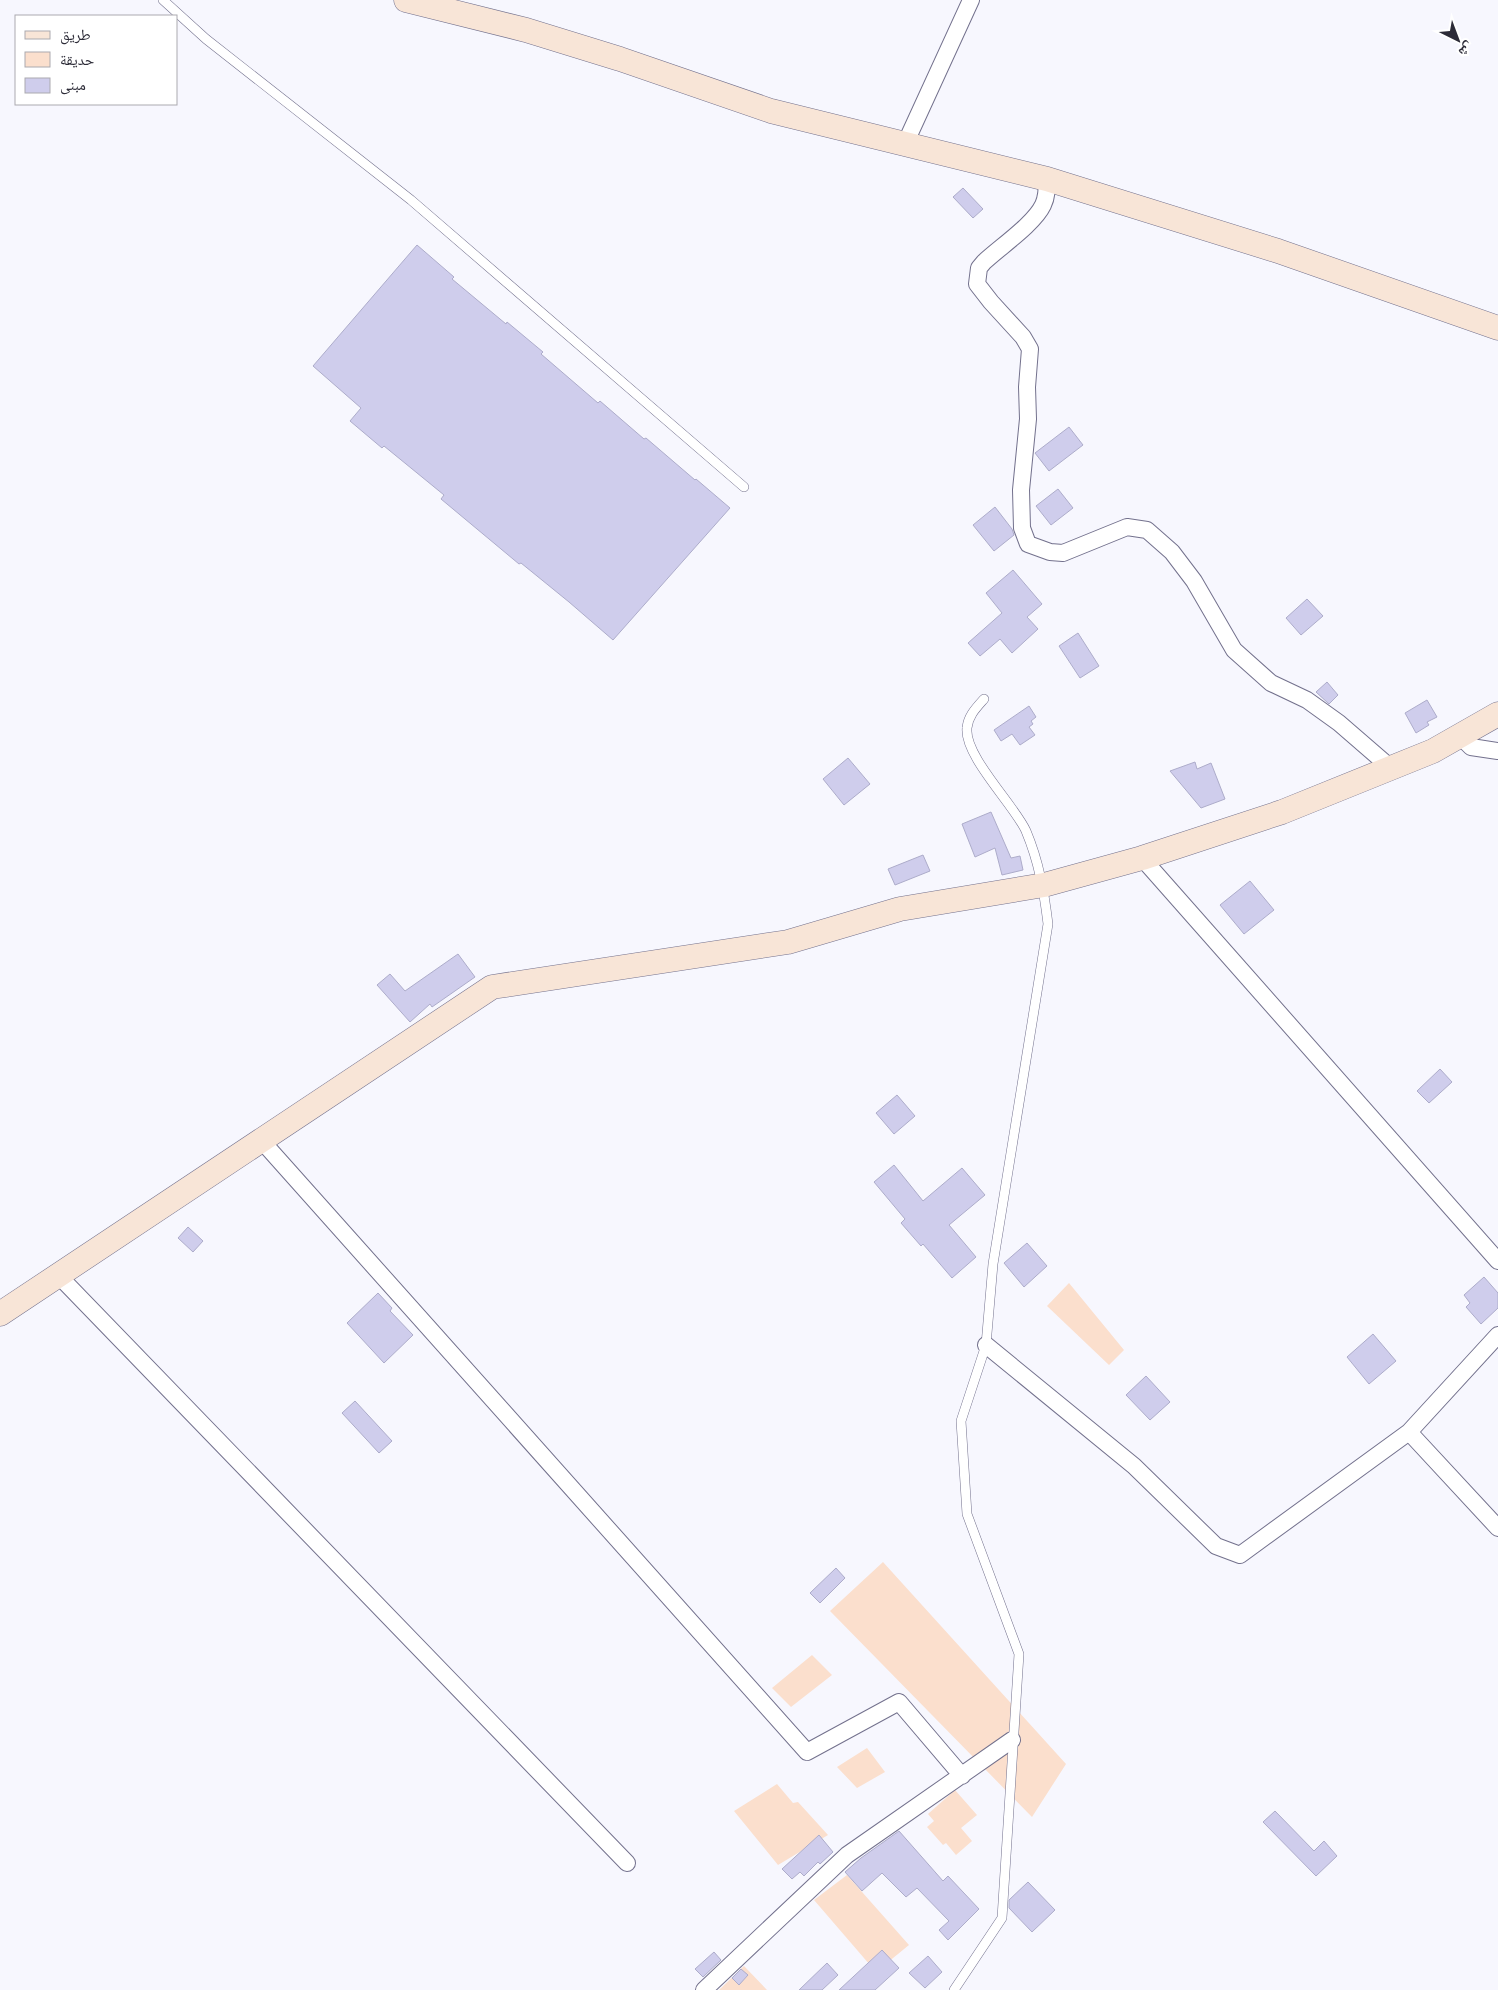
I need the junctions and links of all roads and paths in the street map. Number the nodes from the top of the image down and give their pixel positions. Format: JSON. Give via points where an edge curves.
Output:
{"nodes":[{"id":1,"x":163,"y":0,"type":"edge"},
{"id":2,"x":406,"y":0,"type":"edge"},
{"id":3,"x":971,"y":0,"type":"edge"},
{"id":4,"x":905,"y":144,"type":"junction"},
{"id":5,"x":1048,"y":179,"type":"junction"},
{"id":6,"x":1498,"y":328,"type":"edge"},
{"id":7,"x":744,"y":486,"type":"dead end"},
{"id":8,"x":984,"y":699,"type":"dead end"},
{"id":9,"x":1498,"y":714,"type":"edge"},
{"id":10,"x":1460,"y":736,"type":"junction"},
{"id":11,"x":1498,"y":751,"type":"edge"},
{"id":12,"x":1391,"y":768,"type":"junction"},
{"id":13,"x":1142,"y":858,"type":"junction"},
{"id":14,"x":1044,"y":885,"type":"junction"},
{"id":15,"x":261,"y":1140,"type":"junction"},
{"id":16,"x":1498,"y":1261,"type":"edge"},
{"id":17,"x":58,"y":1276,"type":"junction"},
{"id":18,"x":0,"y":1314,"type":"edge"},
{"id":19,"x":1498,"y":1335,"type":"edge"},
{"id":20,"x":986,"y":1345,"type":"junction"},
{"id":21,"x":1409,"y":1432,"type":"junction"},
{"id":22,"x":1498,"y":1528,"type":"edge"},
{"id":23,"x":1012,"y":1740,"type":"junction"},
{"id":24,"x":962,"y":1776,"type":"junction"},
{"id":25,"x":627,"y":1863,"type":"dead end"},
{"id":26,"x":704,"y":1990,"type":"edge"},
{"id":27,"x":954,"y":1990,"type":"edge"}],
"edges":[{"from":1,"to":7,"type":"lane","via":[[206,38],[411,200]]},
{"from":2,"to":4,"type":"street","via":[[536,33],[771,111]]},
{"from":3,"to":4,"type":"street"},
{"from":4,"to":5,"type":"street"},
{"from":5,"to":6,"type":"street","via":[[1278,250]]},
{"from":5,"to":12,"type":"street","via":[[1046,196],[1034,219],[984,262],[979,268],[976,284],[1030,349],[1021,490],[1022,528],[1028,544],[1063,553],[1127,527],[1148,530],[1172,552],[1194,581],[1234,650],[1271,683],[1307,700],[1340,723]]},
{"from":8,"to":14,"type":"lane","via":[[970,715],[966,730],[972,748],[993,784],[1025,828]]},
{"from":9,"to":10,"type":"street"},
{"from":10,"to":11,"type":"street","via":[[1471,747]]},
{"from":10,"to":12,"type":"street"},
{"from":12,"to":13,"type":"street","via":[[1282,812]]},
{"from":13,"to":14,"type":"street"},
{"from":13,"to":16,"type":"street"},
{"from":14,"to":15,"type":"street","via":[[900,909],[788,942],[492,987]]},
{"from":14,"to":20,"type":"lane","via":[[1048,924],[993,1264]]},
{"from":15,"to":17,"type":"street"},
{"from":15,"to":24,"type":"street","via":[[806,1752],[899,1702]]},
{"from":17,"to":18,"type":"street"},
{"from":17,"to":25,"type":"street"},
{"from":19,"to":21,"type":"street"},
{"from":20,"to":21,"type":"street","via":[[1134,1466],[1216,1546],[1240,1555]]},
{"from":20,"to":23,"type":"lane","via":[[961,1421],[967,1514],[1019,1654]]},
{"from":21,"to":22,"type":"street"},
{"from":23,"to":24,"type":"street"},
{"from":23,"to":27,"type":"lane","via":[[1002,1918]]},
{"from":24,"to":26,"type":"street","via":[[847,1855]]}]}
